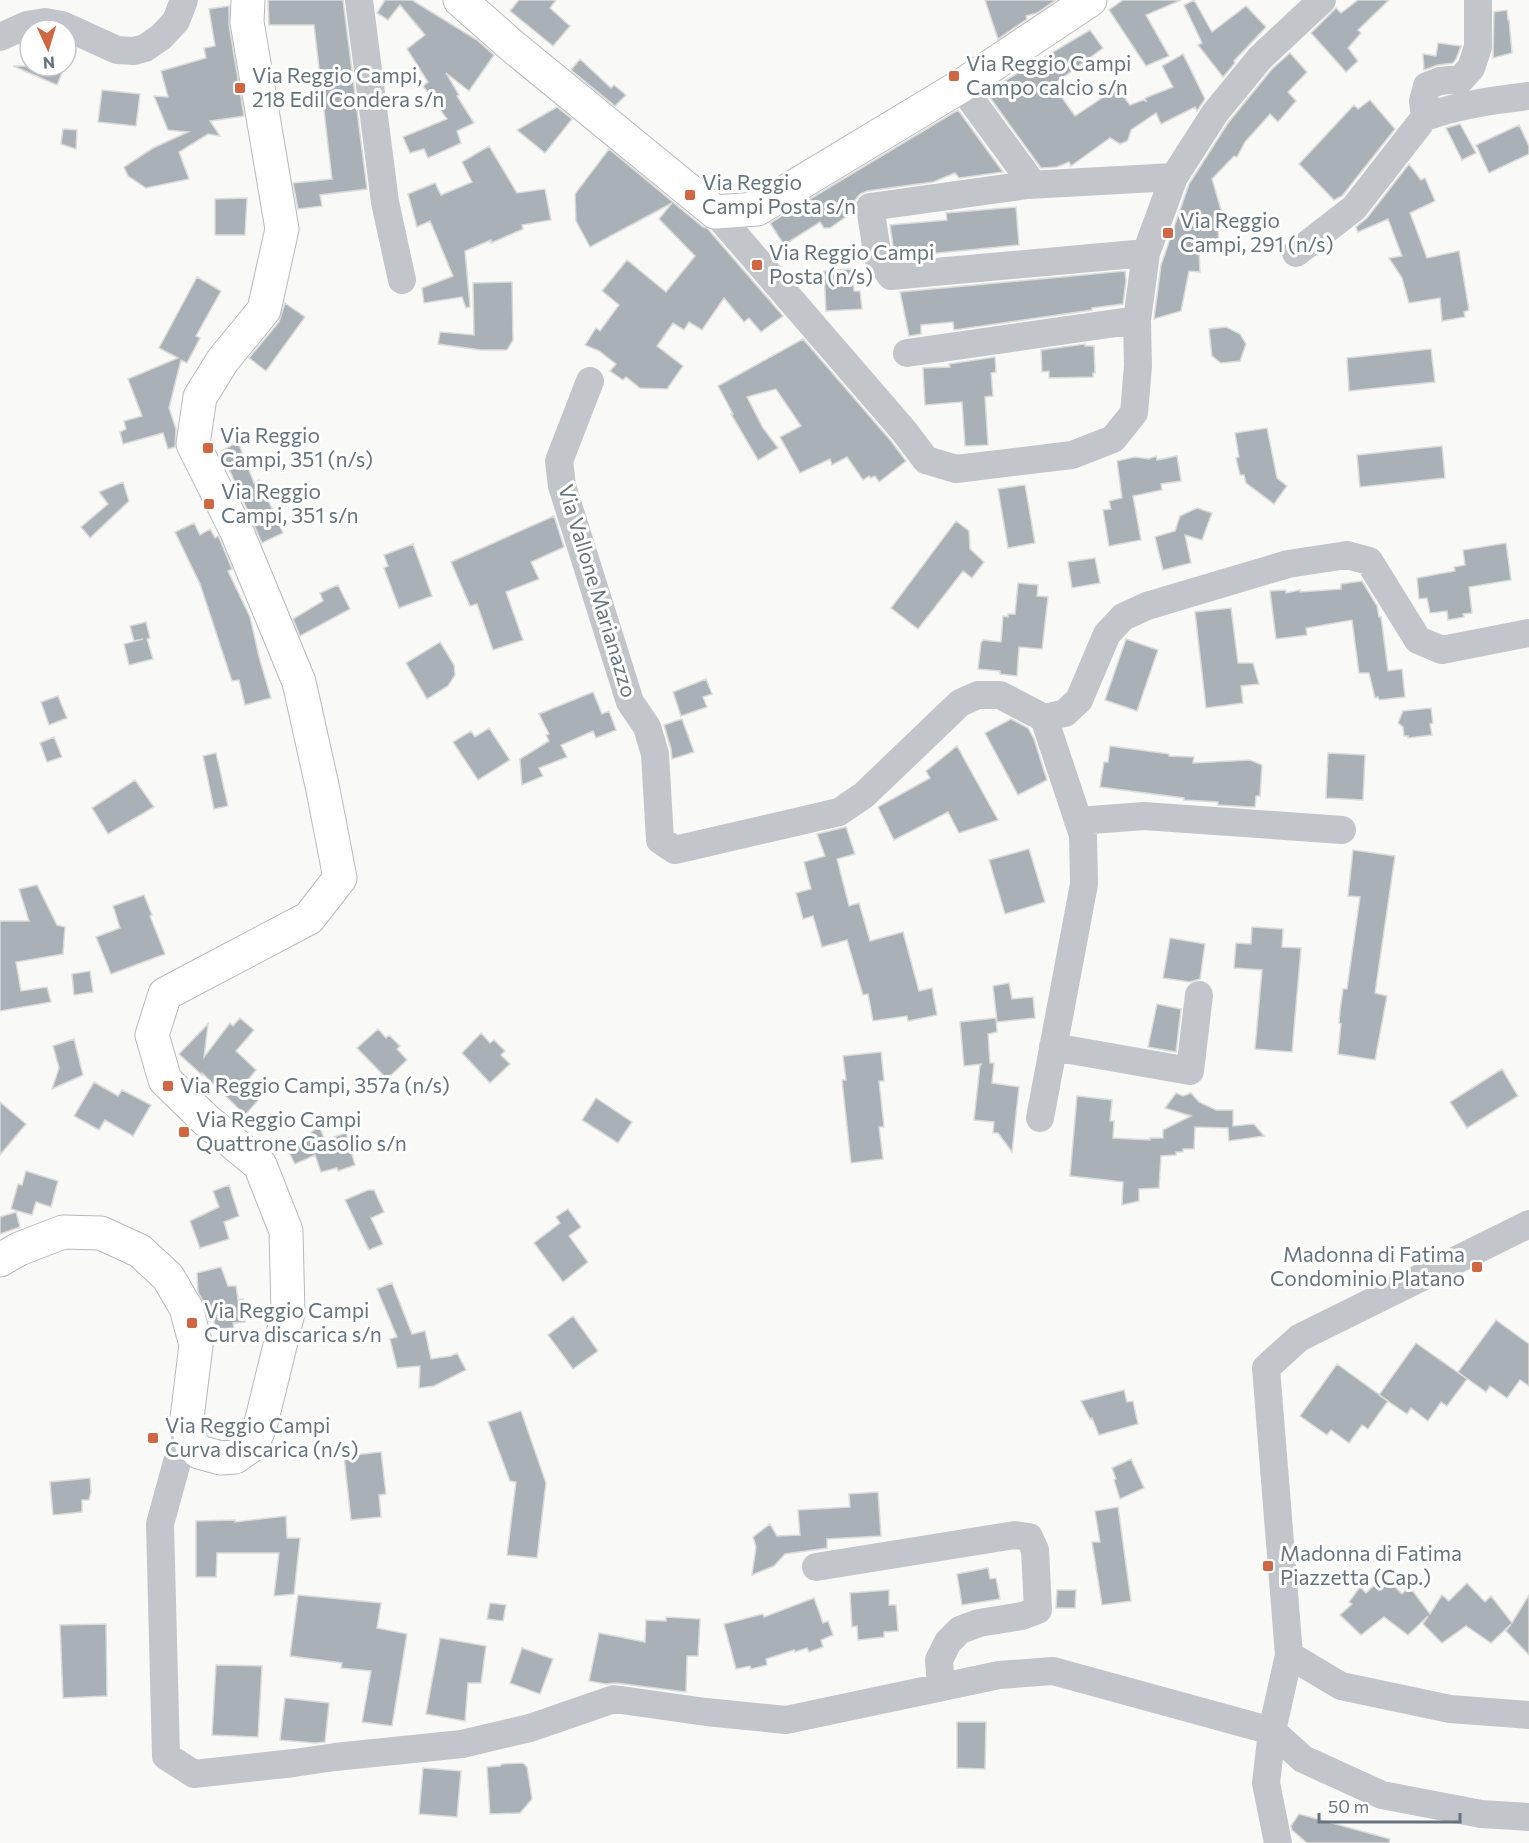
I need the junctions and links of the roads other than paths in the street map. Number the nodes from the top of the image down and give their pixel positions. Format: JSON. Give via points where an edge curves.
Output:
{"nodes":[{"id":1,"x":184,"y":0,"type":"edge"},
{"id":2,"x":248,"y":0,"type":"edge"},
{"id":3,"x":359,"y":0,"type":"edge"},
{"id":4,"x":460,"y":0,"type":"edge"},
{"id":5,"x":1090,"y":0,"type":"edge"},
{"id":6,"x":1322,"y":0,"type":"edge"},
{"id":7,"x":1479,"y":0,"type":"edge"},
{"id":8,"x":0,"y":37,"type":"edge"},
{"id":9,"x":961,"y":86,"type":"junction"},
{"id":10,"x":1529,"y":96,"type":"edge"},
{"id":11,"x":1425,"y":117,"type":"junction"},
{"id":12,"x":1174,"y":177,"type":"junction"},
{"id":13,"x":1028,"y":186,"type":"junction"},
{"id":14,"x":715,"y":212,"type":"junction"},
{"id":15,"x":1146,"y":253,"type":"junction"},
{"id":16,"x":1296,"y":254,"type":"dead end"},
{"id":17,"x":402,"y":280,"type":"dead end"},
{"id":18,"x":1137,"y":320,"type":"junction"},
{"id":19,"x":907,"y":353,"type":"dead end"},
{"id":20,"x":590,"y":381,"type":"dead end"},
{"id":21,"x":1529,"y":633,"type":"edge"},
{"id":22,"x":1044,"y":718,"type":"junction"},
{"id":23,"x":1078,"y":821,"type":"junction"},
{"id":24,"x":1342,"y":830,"type":"dead end"},
{"id":25,"x":1199,"y":995,"type":"dead end"},
{"id":26,"x":1053,"y":1047,"type":"junction"},
{"id":27,"x":1040,"y":1118,"type":"dead end"},
{"id":28,"x":1529,"y":1224,"type":"edge"},
{"id":29,"x":0,"y":1260,"type":"edge"},
{"id":30,"x":188,"y":1432,"type":"junction"},
{"id":31,"x":816,"y":1567,"type":"dead end"},
{"id":32,"x":1288,"y":1655,"type":"junction"},
{"id":33,"x":941,"y":1687,"type":"junction"},
{"id":34,"x":1529,"y":1714,"type":"edge"},
{"id":35,"x":1272,"y":1731,"type":"junction"},
{"id":36,"x":1529,"y":1817,"type":"edge"},
{"id":37,"x":1278,"y":1843,"type":"edge"}],
"edges":[{"from":1,"to":8,"type":"street","via":[[176,21],[161,37],[134,51],[117,50],[45,22]]},
{"from":2,"to":30,"type":"main road","via":[[248,22],[282,229],[264,310],[223,360],[200,397],[193,444],[237,532],[299,682],[340,878],[309,918],[165,994],[152,1035],[165,1080],[260,1165],[286,1231],[288,1313],[252,1446],[234,1457],[221,1458],[199,1452]]},
{"from":3,"to":17,"type":"street","via":[[385,202]]},
{"from":4,"to":14,"type":"main road"},
{"from":5,"to":9,"type":"main road"},
{"from":6,"to":12,"type":"street","via":[[1260,58],[1215,113]]},
{"from":7,"to":11,"type":"street","via":[[1478,47],[1471,68],[1461,79],[1426,86]]},
{"from":9,"to":13,"type":"street","via":[[1027,176]]},
{"from":9,"to":14,"type":"main road","via":[[757,210]]},
{"from":10,"to":11,"type":"street","via":[[1493,100]]},
{"from":11,"to":16,"type":"street","via":[[1354,208]]},
{"from":12,"to":13,"type":"street"},
{"from":12,"to":15,"type":"street"},
{"from":13,"to":15,"type":"street","via":[[870,207],[878,258],[891,276]]},
{"from":14,"to":18,"type":"street","via":[[926,460],[956,469],[1072,455],[1113,439],[1134,413]]},
{"from":15,"to":18,"type":"street"},
{"from":18,"to":19,"type":"street"},
{"from":20,"to":22,"type":"street","name":"Via Vallone Marianazzo","via":[[559,461],[562,486],[630,702],[647,727],[655,754],[660,840],[675,850],[839,812],[864,795],[960,703],[978,695],[999,695]]},
{"from":21,"to":22,"type":"street","via":[[1442,650],[1418,640],[1369,561],[1347,555],[1288,564],[1147,606],[1123,617],[1107,634],[1079,700],[1065,713]]},
{"from":22,"to":23,"type":"street"},
{"from":23,"to":24,"type":"street","via":[[1144,816]]},
{"from":23,"to":26,"type":"street","via":[[1083,835],[1084,884]]},
{"from":25,"to":26,"type":"street","via":[[1190,1071]]},
{"from":26,"to":27,"type":"street"},
{"from":28,"to":32,"type":"street","via":[[1299,1338],[1266,1368]]},
{"from":29,"to":30,"type":"main road","via":[[63,1232],[101,1233],[147,1257],[168,1277],[186,1308],[196,1345]]},
{"from":30,"to":33,"type":"street","via":[[159,1524],[166,1756],[194,1774],[462,1744],[530,1728],[614,1699],[786,1720]]},
{"from":31,"to":33,"type":"street","via":[[1016,1535],[1029,1537],[1035,1550],[1038,1610],[960,1630],[939,1660]]},
{"from":32,"to":34,"type":"street","via":[[1341,1686],[1450,1709]]},
{"from":32,"to":35,"type":"street"},
{"from":33,"to":35,"type":"street","via":[[999,1675],[1053,1671]]},
{"from":35,"to":36,"type":"street","via":[[1304,1759],[1382,1796],[1480,1814]]},
{"from":35,"to":37,"type":"street","via":[[1266,1784]]}]}
